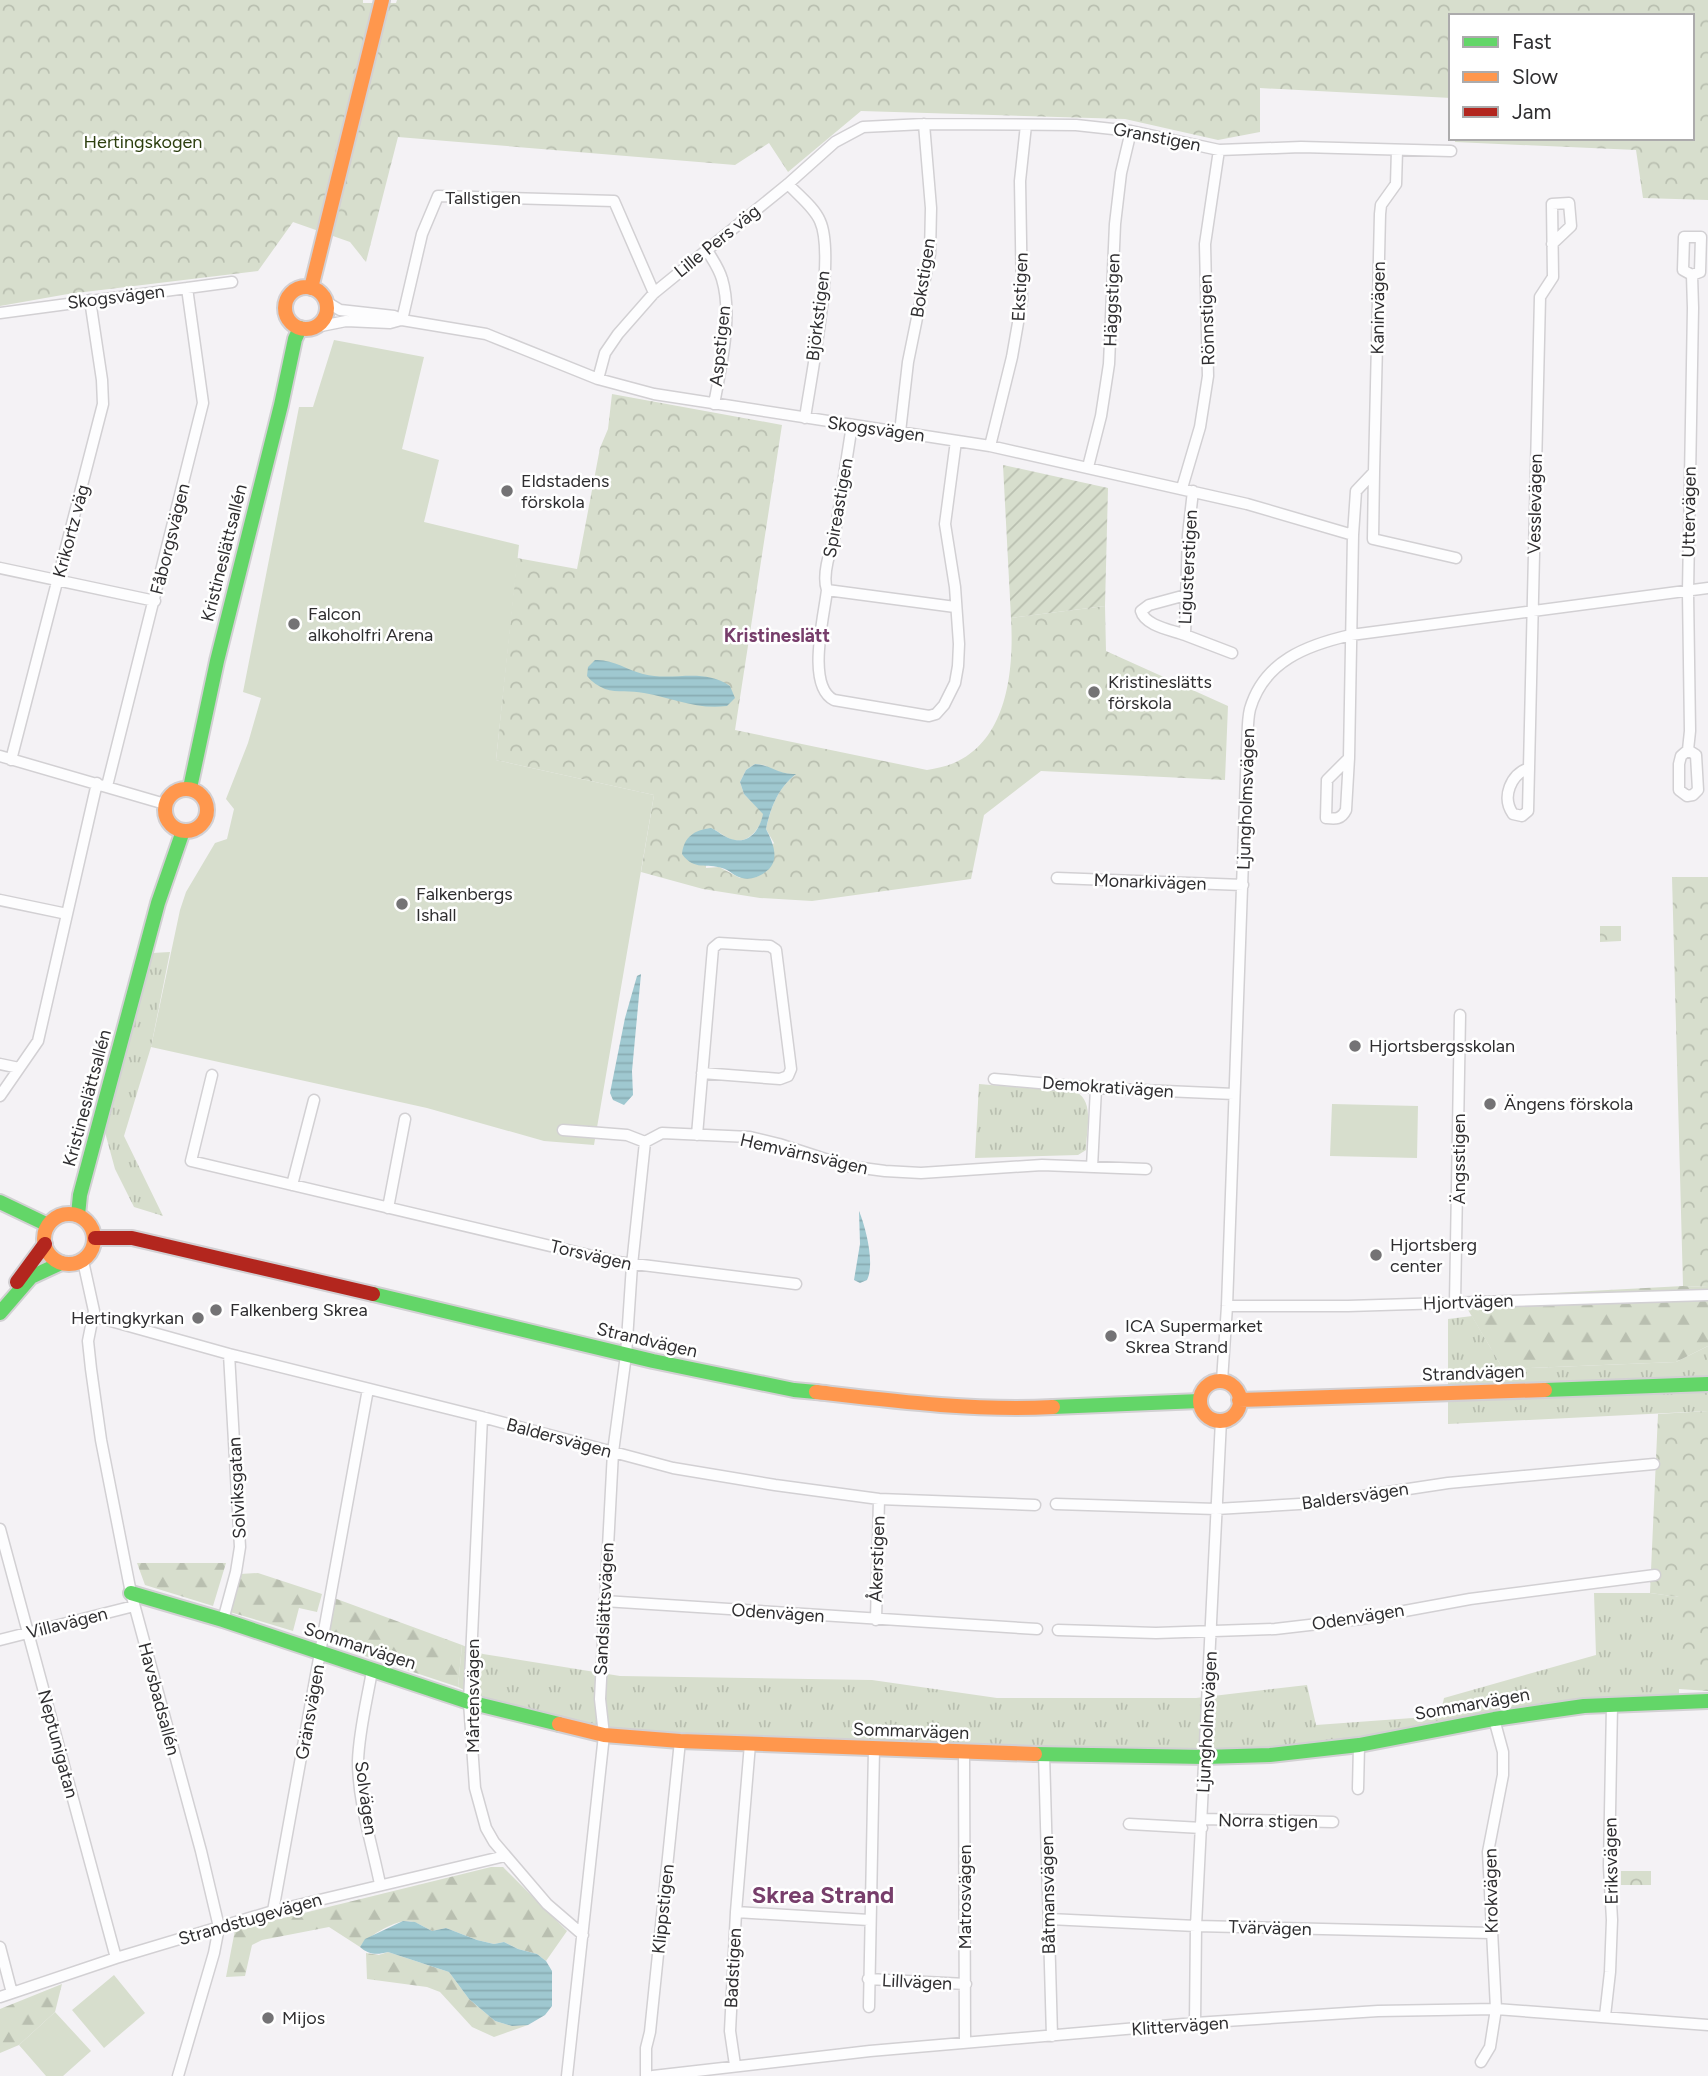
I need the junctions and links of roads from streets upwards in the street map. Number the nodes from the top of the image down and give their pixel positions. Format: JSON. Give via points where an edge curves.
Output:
{"nodes":[{"id":1,"x":382,"y":0,"type":"edge"},
{"id":2,"x":924,"y":124,"type":"junction"},
{"id":3,"x":1026,"y":125,"type":"junction"},
{"id":4,"x":863,"y":127,"type":"joint"},
{"id":5,"x":1130,"y":131,"type":"junction"},
{"id":6,"x":1219,"y":150,"type":"junction"},
{"id":7,"x":1396,"y":150,"type":"junction"},
{"id":8,"x":1451,"y":151,"type":"dead end"},
{"id":9,"x":788,"y":184,"type":"junction"},
{"id":10,"x":1552,"y":244,"type":"dead end"},
{"id":11,"x":706,"y":250,"type":"junction"},
{"id":12,"x":1692,"y":275,"type":"dead end"},
{"id":13,"x":232,"y":282,"type":"dead end"},
{"id":14,"x":187,"y":288,"type":"junction"},
{"id":15,"x":311,"y":288,"type":"junction"},
{"id":16,"x":654,"y":293,"type":"junction"},
{"id":17,"x":90,"y":300,"type":"junction"},
{"id":18,"x":325,"y":301,"type":"junction"},
{"id":19,"x":0,"y":313,"type":"edge"},
{"id":20,"x":402,"y":320,"type":"junction"},
{"id":21,"x":316,"y":327,"type":"junction"},
{"id":22,"x":300,"y":328,"type":"junction"},
{"id":23,"x":598,"y":379,"type":"junction"},
{"id":24,"x":714,"y":404,"type":"junction"},
{"id":25,"x":805,"y":418,"type":"junction"},
{"id":26,"x":852,"y":425,"type":"junction"},
{"id":27,"x":900,"y":432,"type":"junction"},
{"id":28,"x":956,"y":441,"type":"junction"},
{"id":29,"x":990,"y":446,"type":"junction"},
{"id":30,"x":1088,"y":467,"type":"junction"},
{"id":31,"x":1374,"y":472,"type":"junction"},
{"id":32,"x":1187,"y":489,"type":"junction"},
{"id":33,"x":1353,"y":535,"type":"junction"},
{"id":34,"x":1456,"y":558,"type":"dead end"},
{"id":35,"x":0,"y":568,"type":"edge"},
{"id":36,"x":58,"y":580,"type":"junction"},
{"id":37,"x":1708,"y":588,"type":"edge"},
{"id":38,"x":827,"y":590,"type":"junction"},
{"id":39,"x":1688,"y":592,"type":"junction"},
{"id":40,"x":1186,"y":595,"type":"junction"},
{"id":41,"x":155,"y":601,"type":"junction"},
{"id":42,"x":955,"y":607,"type":"junction"},
{"id":43,"x":1533,"y":612,"type":"junction"},
{"id":44,"x":1185,"y":635,"type":"junction"},
{"id":45,"x":1351,"y":635,"type":"junction"},
{"id":46,"x":1232,"y":653,"type":"dead end"},
{"id":47,"x":1688,"y":750,"type":"dead end"},
{"id":48,"x":0,"y":756,"type":"edge"},
{"id":49,"x":1349,"y":758,"type":"junction"},
{"id":50,"x":11,"y":760,"type":"junction"},
{"id":51,"x":1529,"y":768,"type":"dead end"},
{"id":52,"x":102,"y":785,"type":"junction"},
{"id":53,"x":190,"y":789,"type":"junction"},
{"id":54,"x":165,"y":804,"type":"junction"},
{"id":55,"x":183,"y":831,"type":"junction"},
{"id":56,"x":1057,"y":878,"type":"dead end"},
{"id":57,"x":1242,"y":885,"type":"junction"},
{"id":58,"x":0,"y":900,"type":"edge"},
{"id":59,"x":66,"y":915,"type":"junction"},
{"id":60,"x":1460,"y":1015,"type":"dead end"},
{"id":61,"x":0,"y":1064,"type":"edge"},
{"id":62,"x":19,"y":1068,"type":"junction"},
{"id":63,"x":702,"y":1073,"type":"junction"},
{"id":64,"x":212,"y":1075,"type":"dead end"},
{"id":65,"x":995,"y":1079,"type":"dead end"},
{"id":66,"x":1096,"y":1088,"type":"junction"},
{"id":67,"x":1234,"y":1094,"type":"junction"},
{"id":68,"x":0,"y":1096,"type":"edge"},
{"id":69,"x":314,"y":1100,"type":"dead end"},
{"id":70,"x":405,"y":1119,"type":"dead end"},
{"id":71,"x":563,"y":1130,"type":"dead end"},
{"id":72,"x":697,"y":1135,"type":"junction"},
{"id":73,"x":645,"y":1142,"type":"junction"},
{"id":74,"x":1092,"y":1167,"type":"junction"},
{"id":75,"x":1146,"y":1169,"type":"dead end"},
{"id":76,"x":292,"y":1185,"type":"junction"},
{"id":77,"x":0,"y":1202,"type":"edge"},
{"id":78,"x":388,"y":1208,"type":"junction"},
{"id":79,"x":78,"y":1215,"type":"junction"},
{"id":80,"x":48,"y":1225,"type":"junction"},
{"id":81,"x":95,"y":1238,"type":"junction"},
{"id":82,"x":45,"y":1244,"type":"junction"},
{"id":83,"x":83,"y":1261,"type":"junction"},
{"id":84,"x":61,"y":1263,"type":"junction"},
{"id":85,"x":632,"y":1265,"type":"junction"},
{"id":86,"x":796,"y":1284,"type":"dead end"},
{"id":87,"x":1708,"y":1295,"type":"edge"},
{"id":88,"x":1455,"y":1303,"type":"junction"},
{"id":89,"x":0,"y":1304,"type":"edge"},
{"id":90,"x":1227,"y":1306,"type":"junction"},
{"id":91,"x":0,"y":1313,"type":"edge"},
{"id":92,"x":93,"y":1317,"type":"junction"},
{"id":93,"x":229,"y":1354,"type":"junction"},
{"id":94,"x":626,"y":1355,"type":"junction"},
{"id":95,"x":1222,"y":1381,"type":"junction"},
{"id":96,"x":1708,"y":1384,"type":"edge"},
{"id":97,"x":368,"y":1389,"type":"junction"},
{"id":98,"x":1239,"y":1400,"type":"junction"},
{"id":99,"x":1200,"y":1401,"type":"junction"},
{"id":100,"x":482,"y":1417,"type":"junction"},
{"id":101,"x":1221,"y":1420,"type":"junction"},
{"id":102,"x":613,"y":1452,"type":"junction"},
{"id":103,"x":1654,"y":1464,"type":"dead end"},
{"id":104,"x":879,"y":1499,"type":"junction"},
{"id":105,"x":1056,"y":1504,"type":"dead end"},
{"id":106,"x":1035,"y":1505,"type":"dead end"},
{"id":107,"x":1216,"y":1509,"type":"junction"},
{"id":108,"x":0,"y":1529,"type":"edge"},
{"id":109,"x":1655,"y":1575,"type":"dead end"},
{"id":110,"x":132,"y":1600,"type":"junction"},
{"id":111,"x":604,"y":1601,"type":"junction"},
{"id":112,"x":223,"y":1620,"type":"junction"},
{"id":113,"x":876,"y":1620,"type":"junction"},
{"id":114,"x":1037,"y":1629,"type":"dead end"},
{"id":115,"x":1058,"y":1630,"type":"dead end"},
{"id":116,"x":29,"y":1632,"type":"junction"},
{"id":117,"x":1211,"y":1633,"type":"junction"},
{"id":118,"x":0,"y":1640,"type":"edge"},
{"id":119,"x":321,"y":1653,"type":"junction"},
{"id":120,"x":372,"y":1671,"type":"junction"},
{"id":121,"x":1708,"y":1701,"type":"edge"},
{"id":122,"x":469,"y":1702,"type":"junction"},
{"id":123,"x":1612,"y":1705,"type":"junction"},
{"id":124,"x":1494,"y":1719,"type":"junction"},
{"id":125,"x":604,"y":1735,"type":"junction"},
{"id":126,"x":680,"y":1741,"type":"junction"},
{"id":127,"x":750,"y":1745,"type":"junction"},
{"id":128,"x":1359,"y":1745,"type":"junction"},
{"id":129,"x":874,"y":1749,"type":"junction"},
{"id":130,"x":964,"y":1751,"type":"junction"},
{"id":131,"x":1044,"y":1754,"type":"junction"},
{"id":132,"x":1205,"y":1757,"type":"junction"},
{"id":133,"x":1358,"y":1789,"type":"dead end"},
{"id":134,"x":1334,"y":1822,"type":"dead end"},
{"id":135,"x":1129,"y":1824,"type":"dead end"},
{"id":136,"x":1202,"y":1824,"type":"junction"},
{"id":137,"x":505,"y":1856,"type":"junction"},
{"id":138,"x":380,"y":1884,"type":"junction"},
{"id":139,"x":273,"y":1911,"type":"junction"},
{"id":140,"x":736,"y":1912,"type":"junction"},
{"id":141,"x":1049,"y":1919,"type":"junction"},
{"id":142,"x":869,"y":1920,"type":"junction"},
{"id":143,"x":1196,"y":1926,"type":"junction"},
{"id":144,"x":219,"y":1927,"type":"junction"},
{"id":145,"x":1491,"y":1933,"type":"junction"},
{"id":146,"x":583,"y":1935,"type":"junction"},
{"id":147,"x":0,"y":1948,"type":"edge"},
{"id":148,"x":116,"y":1958,"type":"junction"},
{"id":149,"x":868,"y":1979,"type":"junction"},
{"id":150,"x":965,"y":1984,"type":"junction"},
{"id":151,"x":12,"y":1993,"type":"junction"},
{"id":152,"x":0,"y":1997,"type":"edge"},
{"id":153,"x":869,"y":2007,"type":"dead end"},
{"id":154,"x":1496,"y":2009,"type":"junction"},
{"id":155,"x":1605,"y":2016,"type":"junction"},
{"id":156,"x":1195,"y":2023,"type":"junction"},
{"id":157,"x":1708,"y":2025,"type":"edge"},
{"id":158,"x":1052,"y":2036,"type":"junction"},
{"id":159,"x":965,"y":2043,"type":"junction"},
{"id":160,"x":1481,"y":2062,"type":"dead end"},
{"id":161,"x":734,"y":2065,"type":"junction"},
{"id":162,"x":178,"y":2076,"type":"edge"},
{"id":163,"x":567,"y":2076,"type":"edge"},
{"id":164,"x":646,"y":2076,"type":"edge"},
{"id":165,"x":653,"y":2076,"type":"edge"}],
"edges":[{"from":1,"to":15,"type":"street"},
{"from":2,"to":3,"type":"street","name":"Granstigen"},
{"from":2,"to":4,"type":"street","name":"Granstigen"},
{"from":2,"to":27,"type":"street","name":"Bokstigen","via":[[930,254],[908,362]]},
{"from":3,"to":5,"type":"street","name":"Granstigen"},
{"from":3,"to":29,"type":"street","name":"Ekstigen","via":[[1020,181],[1021,300]]},
{"from":4,"to":9,"type":"street","name":"Lille Pers väg","via":[[835,142]]},
{"from":5,"to":6,"type":"street","name":"Granstigen"},
{"from":5,"to":30,"type":"street","name":"Häggstigen","via":[[1115,224],[1109,364]]},
{"from":6,"to":7,"type":"street","name":"Granstigen"},
{"from":6,"to":32,"type":"street","name":"Rönnstigen","via":[[1205,244],[1208,376]]},
{"from":7,"to":8,"type":"street","name":"Granstigen"},
{"from":7,"to":31,"type":"street","name":"Kaninvägen","via":[[1396,184],[1380,214]]},
{"from":9,"to":11,"type":"street","name":"Lille Pers väg"},
{"from":9,"to":25,"type":"street","name":"Björkstigen","via":[[820,222],[825,250]]},
{"from":10,"to":43,"type":"street","name":"Vesslevägen","via":[[1553,277],[1540,297]]},
{"from":11,"to":16,"type":"street","name":"Lille Pers väg"},
{"from":11,"to":24,"type":"street","name":"Aspstigen","via":[[725,294]]},
{"from":12,"to":39,"type":"street","name":"Uttervägen"},
{"from":13,"to":14,"type":"street","name":"Skogsvägen"},
{"from":14,"to":17,"type":"street","name":"Skogsvägen"},
{"from":14,"to":41,"type":"street","name":"Fåborgsvägen","via":[[203,404]]},
{"from":15,"to":18,"type":"street"},
{"from":15,"to":22,"type":"street","via":[[295,290],[286,303],[288,318]]},
{"from":16,"to":20,"type":"street","name":"Tallstigen","via":[[614,201],[438,195],[422,234]]},
{"from":16,"to":23,"type":"street","name":"Lille Pers väg","via":[[605,353]]},
{"from":17,"to":19,"type":"street","name":"Skogsvägen"},
{"from":17,"to":36,"type":"street","name":"Krikortz väg","via":[[103,404]]},
{"from":18,"to":20,"type":"street","name":"Skogsvägen","via":[[340,310]]},
{"from":18,"to":21,"type":"street","via":[[325,316]]},
{"from":20,"to":21,"type":"street","name":"Skogsvägen","via":[[346,321]]},
{"from":20,"to":23,"type":"street","name":"Skogsvägen","via":[[486,334]]},
{"from":21,"to":22,"type":"street"},
{"from":22,"to":53,"type":"street","name":"Kristineslättsallén"},
{"from":23,"to":24,"type":"street","name":"Skogsvägen"},
{"from":24,"to":25,"type":"street","name":"Skogsvägen"},
{"from":25,"to":26,"type":"street","name":"Skogsvägen"},
{"from":26,"to":27,"type":"street","name":"Skogsvägen"},
{"from":26,"to":38,"type":"street","name":"Spireastigen","via":[[829,552]]},
{"from":27,"to":28,"type":"street","name":"Skogsvägen"},
{"from":28,"to":29,"type":"street","name":"Skogsvägen"},
{"from":28,"to":42,"type":"street","via":[[945,524]]},
{"from":29,"to":30,"type":"street","name":"Skogsvägen"},
{"from":30,"to":32,"type":"street","name":"Skogsvägen"},
{"from":31,"to":33,"type":"street","via":[[1356,491]]},
{"from":31,"to":34,"type":"street","name":"Kaninvägen","via":[[1373,539]]},
{"from":32,"to":33,"type":"street","name":"Skogsvägen"},
{"from":32,"to":40,"type":"street","name":"Ligusterstigen"},
{"from":33,"to":45,"type":"street"},
{"from":35,"to":36,"type":"street"},
{"from":36,"to":41,"type":"street"},
{"from":36,"to":50,"type":"street","name":"Krikortz väg"},
{"from":37,"to":39,"type":"street","name":"Ljungholmsvägen"},
{"from":38,"to":42,"type":"street"},
{"from":38,"to":42,"type":"street","name":"Spireastigen","via":[[818,666],[826,696],[929,716],[942,708],[956,677]]},
{"from":39,"to":43,"type":"street","name":"Ljungholmsvägen"},
{"from":39,"to":47,"type":"street","name":"Uttervägen"},
{"from":40,"to":44,"type":"street","name":"Ligusterstigen"},
{"from":40,"to":44,"type":"street","via":[[1141,611],[1143,618]]},
{"from":41,"to":52,"type":"street","name":"Fåborgsvägen"},
{"from":43,"to":45,"type":"street","name":"Ljungholmsvägen"},
{"from":43,"to":51,"type":"street","name":"Vesslevägen"},
{"from":44,"to":46,"type":"street","name":"Ligusterstigen"},
{"from":45,"to":49,"type":"street"},
{"from":45,"to":57,"type":"street","name":"Ljungholmsvägen","via":[[1321,642],[1282,662],[1253,702]]},
{"from":48,"to":50,"type":"street"},
{"from":49,"to":49,"type":"street","via":[[1327,780],[1326,818],[1338,819],[1346,810]]},
{"from":50,"to":52,"type":"street"},
{"from":52,"to":54,"type":"street"},
{"from":52,"to":59,"type":"street","name":"Fåborgsvägen"},
{"from":53,"to":54,"type":"street","via":[[174,792]]},
{"from":53,"to":55,"type":"street","name":"Kristineslättsallén","via":[[203,797],[207,813],[200,826]]},
{"from":54,"to":55,"type":"street","via":[[167,820]]},
{"from":55,"to":79,"type":"street","name":"Kristineslättsallén","via":[[151,922]]},
{"from":56,"to":57,"type":"street","name":"Monarkivägen"},
{"from":57,"to":67,"type":"street","name":"Ljungholmsvägen"},
{"from":58,"to":59,"type":"street"},
{"from":59,"to":62,"type":"street","name":"Fåborgsvägen","via":[[38,1041]]},
{"from":60,"to":88,"type":"street","name":"Ängsstigen"},
{"from":61,"to":62,"type":"street"},
{"from":62,"to":68,"type":"street","name":"Fåborgsvägen"},
{"from":63,"to":63,"type":"street","via":[[713,948],[719,943],[770,946],[776,950],[791,1069],[788,1076]]},
{"from":63,"to":72,"type":"street"},
{"from":64,"to":76,"type":"street","name":"Torsvägen","via":[[191,1161]]},
{"from":65,"to":66,"type":"street","name":"Demokrativägen"},
{"from":66,"to":67,"type":"street","name":"Demokrativägen"},
{"from":66,"to":74,"type":"street"},
{"from":67,"to":90,"type":"street","name":"Ljungholmsvägen"},
{"from":69,"to":76,"type":"street"},
{"from":70,"to":78,"type":"street"},
{"from":71,"to":73,"type":"street","name":"Hemvärnsvägen","via":[[627,1135]]},
{"from":72,"to":73,"type":"street","name":"Hemvärnsvägen","via":[[662,1133]]},
{"from":72,"to":74,"type":"street","name":"Hemvärnsvägen","via":[[764,1140],[847,1166],[885,1171]]},
{"from":73,"to":85,"type":"street","name":"Sandslättsvägen"},
{"from":74,"to":75,"type":"street","name":"Hemvärnsvägen"},
{"from":76,"to":78,"type":"street","name":"Torsvägen"},
{"from":77,"to":80,"type":"street"},
{"from":78,"to":85,"type":"street","name":"Torsvägen"},
{"from":79,"to":80,"type":"street","via":[[62,1215]]},
{"from":79,"to":81,"type":"street","via":[[89,1223]]},
{"from":80,"to":82,"type":"street"},
{"from":81,"to":83,"type":"street"},
{"from":81,"to":94,"type":"street","name":"Strandvägen","via":[[132,1238],[203,1253]]},
{"from":82,"to":84,"type":"street","via":[[49,1255]]},
{"from":82,"to":89,"type":"street"},
{"from":83,"to":84,"type":"street"},
{"from":83,"to":92,"type":"street","name":"Havsbadsallén"},
{"from":84,"to":91,"type":"street","via":[[31,1278]]},
{"from":85,"to":86,"type":"street","name":"Torsvägen"},
{"from":85,"to":94,"type":"street","name":"Sandslättsvägen"},
{"from":87,"to":88,"type":"street","name":"Hjortvägen"},
{"from":88,"to":90,"type":"street","name":"Hjortvägen"},
{"from":90,"to":95,"type":"street","name":"Ljungholmsvägen"},
{"from":92,"to":93,"type":"street","name":"Baldersvägen"},
{"from":92,"to":110,"type":"street","name":"Havsbadsallén","via":[[88,1341],[91,1369]]},
{"from":93,"to":97,"type":"street","name":"Baldersvägen"},
{"from":93,"to":112,"type":"street","name":"Solviksgatan","via":[[240,1547]]},
{"from":94,"to":99,"type":"street","name":"Strandvägen","via":[[794,1390],[932,1405],[1051,1408]]},
{"from":94,"to":102,"type":"street","name":"Sandslättsvägen"},
{"from":95,"to":98,"type":"street","via":[[1232,1385]]},
{"from":95,"to":99,"type":"street","via":[[1206,1386]]},
{"from":96,"to":98,"type":"street","name":"Strandvägen"},
{"from":97,"to":100,"type":"street","name":"Baldersvägen"},
{"from":97,"to":119,"type":"street","name":"Gränsvägen"},
{"from":98,"to":101,"type":"street","via":[[1234,1414]]},
{"from":99,"to":101,"type":"street","via":[[1206,1415]]},
{"from":100,"to":102,"type":"street","name":"Baldersvägen"},
{"from":100,"to":122,"type":"street","name":"Mårtensvägen"},
{"from":101,"to":107,"type":"street","name":"Ljungholmsvägen"},
{"from":102,"to":104,"type":"street","name":"Baldersvägen","via":[[686,1471]]},
{"from":102,"to":111,"type":"street","name":"Sandslättsvägen"},
{"from":103,"to":107,"type":"street","name":"Baldersvägen","via":[[1448,1483],[1316,1503]]},
{"from":104,"to":106,"type":"street","name":"Baldersvägen"},
{"from":104,"to":113,"type":"street","name":"Åkerstigen"},
{"from":105,"to":107,"type":"street","name":"Baldersvägen"},
{"from":107,"to":117,"type":"street","name":"Ljungholmsvägen"},
{"from":108,"to":116,"type":"street","name":"Neptunigatan"},
{"from":109,"to":117,"type":"street","name":"Odenvägen","via":[[1470,1599],[1361,1619]]},
{"from":110,"to":112,"type":"street","name":"Sommarvägen"},
{"from":110,"to":116,"type":"street","name":"Villavägen"},
{"from":110,"to":144,"type":"street","name":"Havsbadsallén"},
{"from":111,"to":113,"type":"street","name":"Odenvägen"},
{"from":111,"to":125,"type":"street","name":"Sandslättsvägen","via":[[600,1699]]},
{"from":112,"to":119,"type":"street","name":"Sommarvägen"},
{"from":113,"to":114,"type":"street","name":"Odenvägen"},
{"from":115,"to":117,"type":"street","name":"Odenvägen"},
{"from":116,"to":118,"type":"street","name":"Villavägen"},
{"from":116,"to":148,"type":"street","name":"Neptunigatan"},
{"from":117,"to":132,"type":"street","name":"Ljungholmsvägen"},
{"from":119,"to":120,"type":"street","name":"Sommarvägen"},
{"from":119,"to":139,"type":"street","name":"Gränsvägen"},
{"from":120,"to":122,"type":"street","name":"Sommarvägen"},
{"from":120,"to":138,"type":"street","name":"Solvägen","via":[[358,1760]]},
{"from":121,"to":123,"type":"street","name":"Sommarvägen"},
{"from":122,"to":125,"type":"street","name":"Sommarvägen"},
{"from":122,"to":137,"type":"street","name":"Mårtensvägen","via":[[479,1808]]},
{"from":123,"to":124,"type":"street","name":"Sommarvägen"},
{"from":123,"to":155,"type":"street","name":"Eriksvägen","via":[[1612,1920]]},
{"from":124,"to":128,"type":"street","name":"Sommarvägen"},
{"from":124,"to":145,"type":"street","name":"Krokvägen","via":[[1503,1752],[1503,1775],[1488,1852]]},
{"from":125,"to":126,"type":"street","name":"Sommarvägen"},
{"from":125,"to":146,"type":"street","name":"Sandslättsvägen"},
{"from":126,"to":127,"type":"street","name":"Sommarvägen"},
{"from":126,"to":164,"type":"street","name":"Klippstigen"},
{"from":127,"to":129,"type":"street","name":"Sommarvägen"},
{"from":127,"to":140,"type":"street","name":"Badstigen"},
{"from":128,"to":132,"type":"street","name":"Sommarvägen"},
{"from":128,"to":133,"type":"street"},
{"from":129,"to":130,"type":"street","name":"Sommarvägen"},
{"from":129,"to":142,"type":"street"},
{"from":130,"to":131,"type":"street","name":"Sommarvägen"},
{"from":130,"to":150,"type":"street","name":"Matrosvägen"},
{"from":131,"to":132,"type":"street","name":"Sommarvägen"},
{"from":131,"to":141,"type":"street","name":"Båtmansvägen"},
{"from":132,"to":136,"type":"street","name":"Ljungholmsvägen"},
{"from":134,"to":136,"type":"street","name":"Norra stigen"},
{"from":135,"to":136,"type":"street","name":"Norra stigen"},
{"from":136,"to":143,"type":"street","name":"Ljungholmsvägen"},
{"from":137,"to":138,"type":"street","name":"Strandstugevägen"},
{"from":137,"to":146,"type":"street","name":"Mårtensvägen","via":[[547,1904]]},
{"from":138,"to":139,"type":"street","name":"Strandstugevägen"},
{"from":139,"to":144,"type":"street","name":"Strandstugevägen"},
{"from":140,"to":142,"type":"street"},
{"from":140,"to":161,"type":"street","name":"Badstigen","via":[[730,2031]]},
{"from":141,"to":143,"type":"street","name":"Tvärvägen"},
{"from":141,"to":158,"type":"street","name":"Båtmansvägen"},
{"from":142,"to":149,"type":"street"},
{"from":143,"to":145,"type":"street","name":"Tvärvägen"},
{"from":143,"to":156,"type":"street","name":"Ljungholmsvägen"},
{"from":144,"to":148,"type":"street","name":"Strandstugevägen"},
{"from":144,"to":162,"type":"street","name":"Havsbadsallén"},
{"from":145,"to":154,"type":"street","name":"Krokvägen"},
{"from":146,"to":163,"type":"street","name":"Sandslättsvägen"},
{"from":147,"to":151,"type":"street"},
{"from":148,"to":151,"type":"street","name":"Strandstugevägen"},
{"from":149,"to":150,"type":"street","name":"Lillvägen"},
{"from":149,"to":153,"type":"street"},
{"from":150,"to":159,"type":"street","name":"Matrosvägen"},
{"from":151,"to":152,"type":"street","name":"Strandstugevägen"},
{"from":154,"to":155,"type":"street","name":"Klittervägen"},
{"from":154,"to":156,"type":"street","name":"Klittervägen"},
{"from":154,"to":160,"type":"street","name":"Krokvägen","via":[[1490,2047]]},
{"from":155,"to":157,"type":"street","name":"Klittervägen"},
{"from":156,"to":158,"type":"street","name":"Klittervägen"},
{"from":158,"to":159,"type":"street","name":"Klittervägen"},
{"from":159,"to":161,"type":"street","name":"Klittervägen"},
{"from":161,"to":165,"type":"street","name":"Klittervägen"}]}
